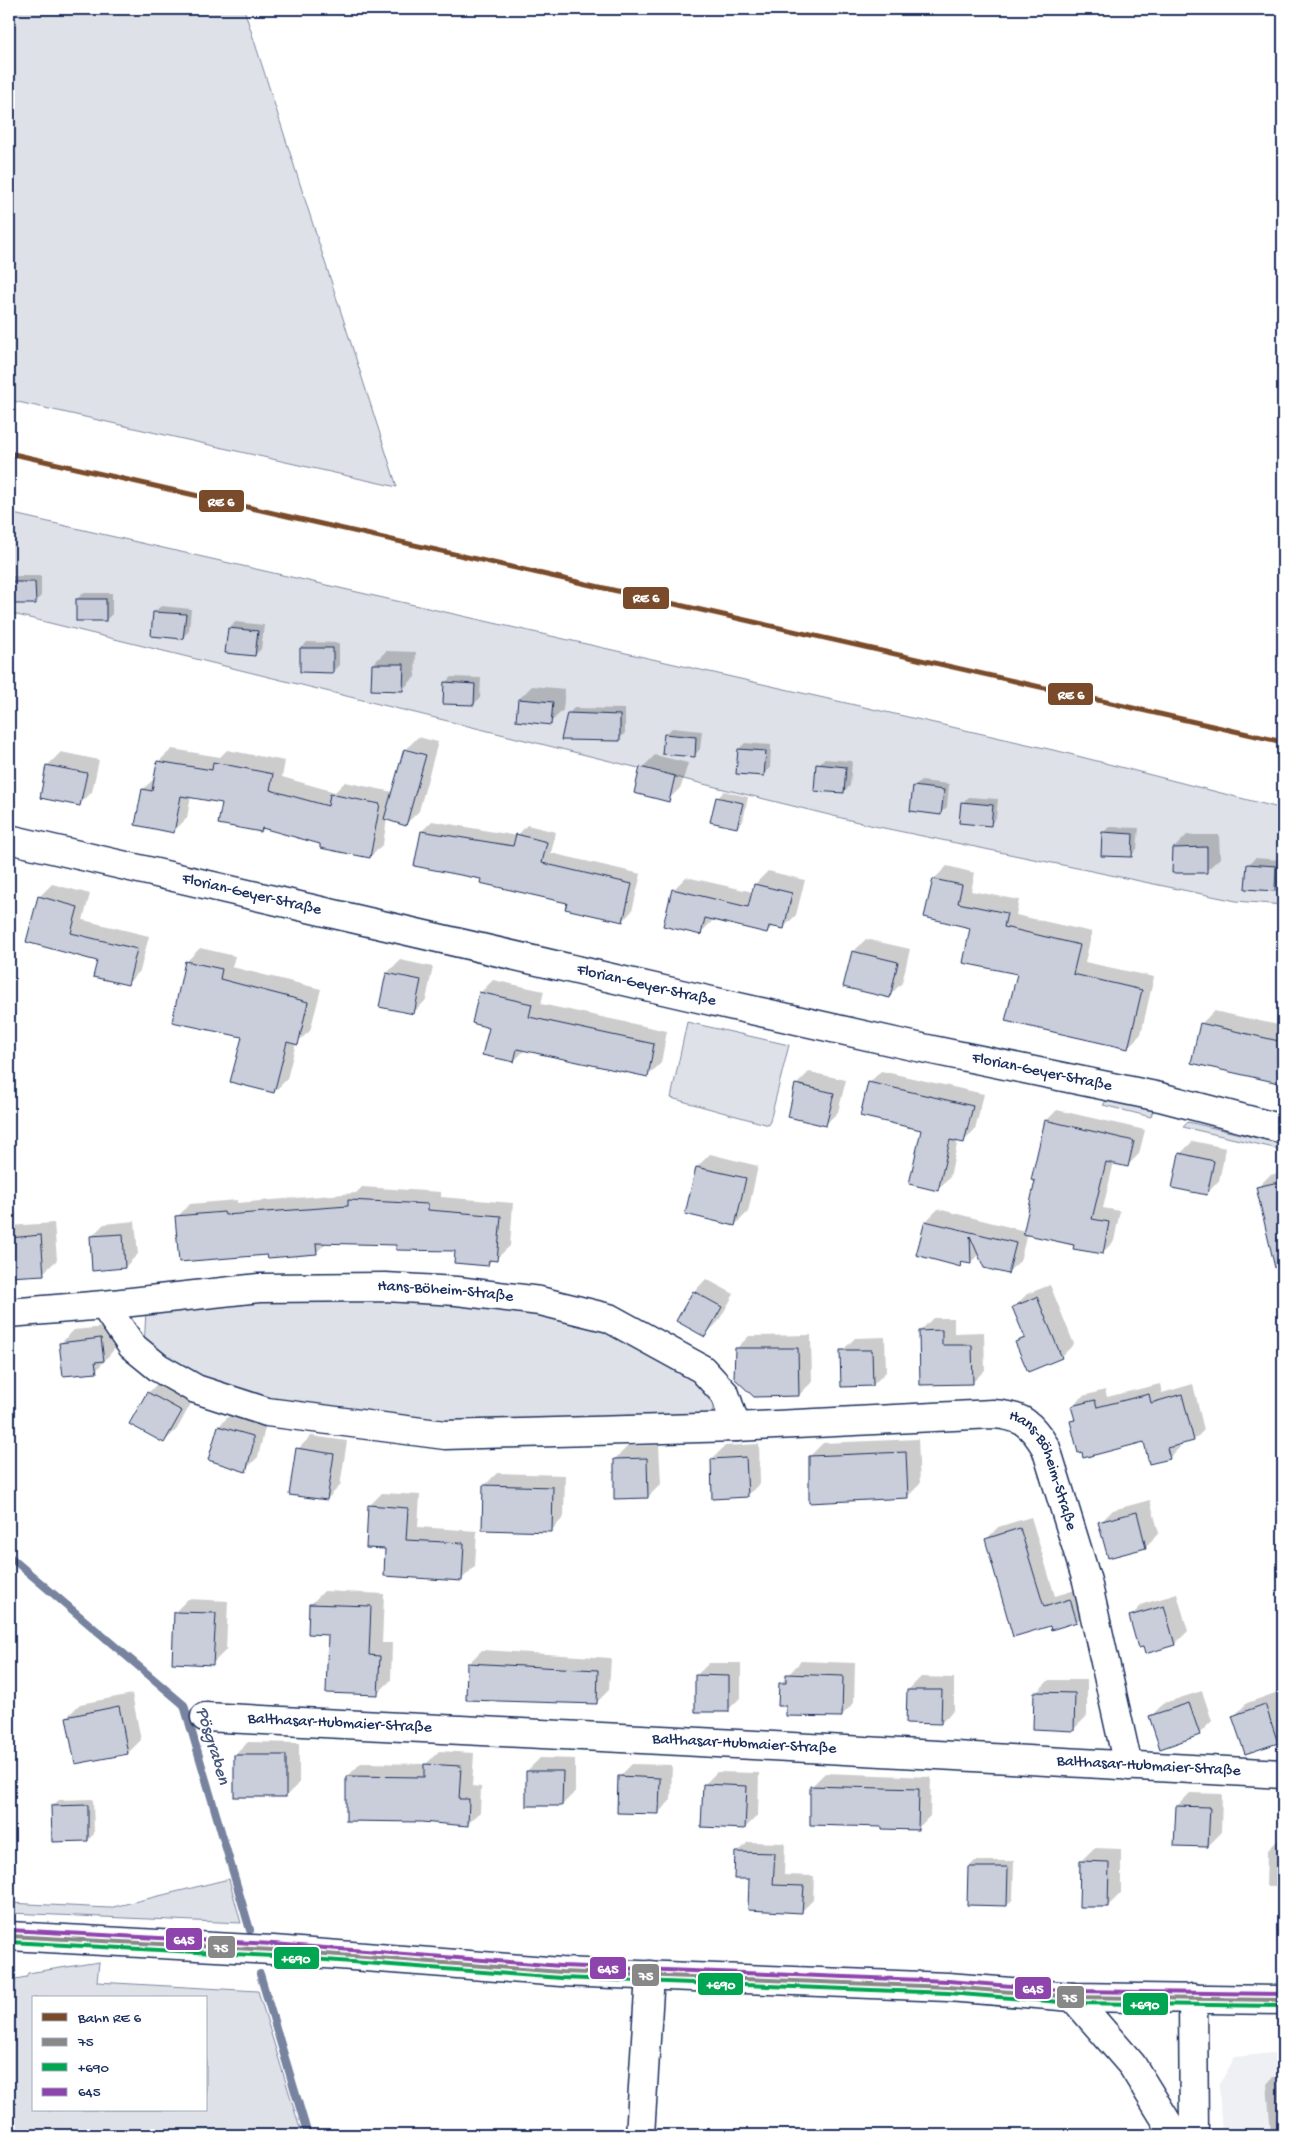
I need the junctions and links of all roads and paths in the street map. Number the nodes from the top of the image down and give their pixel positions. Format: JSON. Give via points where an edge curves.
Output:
{"nodes":[{"id":1,"x":9,"y":839,"type":"edge"},
{"id":2,"x":1283,"y":1129,"type":"edge"},
{"id":3,"x":104,"y":1305,"type":"junction"},
{"id":4,"x":9,"y":1313,"type":"edge"},
{"id":5,"x":736,"y":1427,"type":"junction"},
{"id":6,"x":205,"y":1717,"type":"dead end"},
{"id":7,"x":1128,"y":1766,"type":"junction"},
{"id":8,"x":1283,"y":1774,"type":"edge"},
{"id":9,"x":9,"y":1936,"type":"edge"},
{"id":10,"x":650,"y":1975,"type":"junction"},
{"id":11,"x":1073,"y":1997,"type":"junction"},
{"id":12,"x":1193,"y":1998,"type":"junction"},
{"id":13,"x":1283,"y":2000,"type":"edge"},
{"id":14,"x":640,"y":2135,"type":"edge"},
{"id":15,"x":1176,"y":2135,"type":"edge"},
{"id":16,"x":1194,"y":2135,"type":"edge"}],
"edges":[{"from":1,"to":2,"type":"street","name":"Florian-Geyer-Straße","via":[[840,1030],[1160,1097]]},
{"from":3,"to":4,"type":"street","name":"Hans-Böheim-Straße"},
{"from":3,"to":5,"type":"street","name":"Hans-Böheim-Straße","via":[[132,1346],[159,1368],[196,1389],[267,1412],[445,1435]]},
{"from":3,"to":5,"type":"street","name":"Hans-Böheim-Straße","via":[[258,1288],[385,1287],[540,1301],[609,1318],[702,1369],[725,1394]]},
{"from":5,"to":7,"type":"street","name":"Hans-Böheim-Straße","via":[[993,1414],[1010,1416],[1035,1429],[1046,1448],[1087,1581]]},
{"from":6,"to":7,"type":"street","name":"Balthasar-Hubmaier-Straße"},
{"from":7,"to":8,"type":"street","name":"Balthasar-Hubmaier-Straße"},
{"from":9,"to":10,"type":"street"},
{"from":10,"to":11,"type":"street","via":[[948,1987]]},
{"from":10,"to":14,"type":"street"},
{"from":11,"to":12,"type":"street"},
{"from":11,"to":15,"type":"street","via":[[1132,2065]]},
{"from":12,"to":13,"type":"street"},
{"from":12,"to":16,"type":"street"}]}
